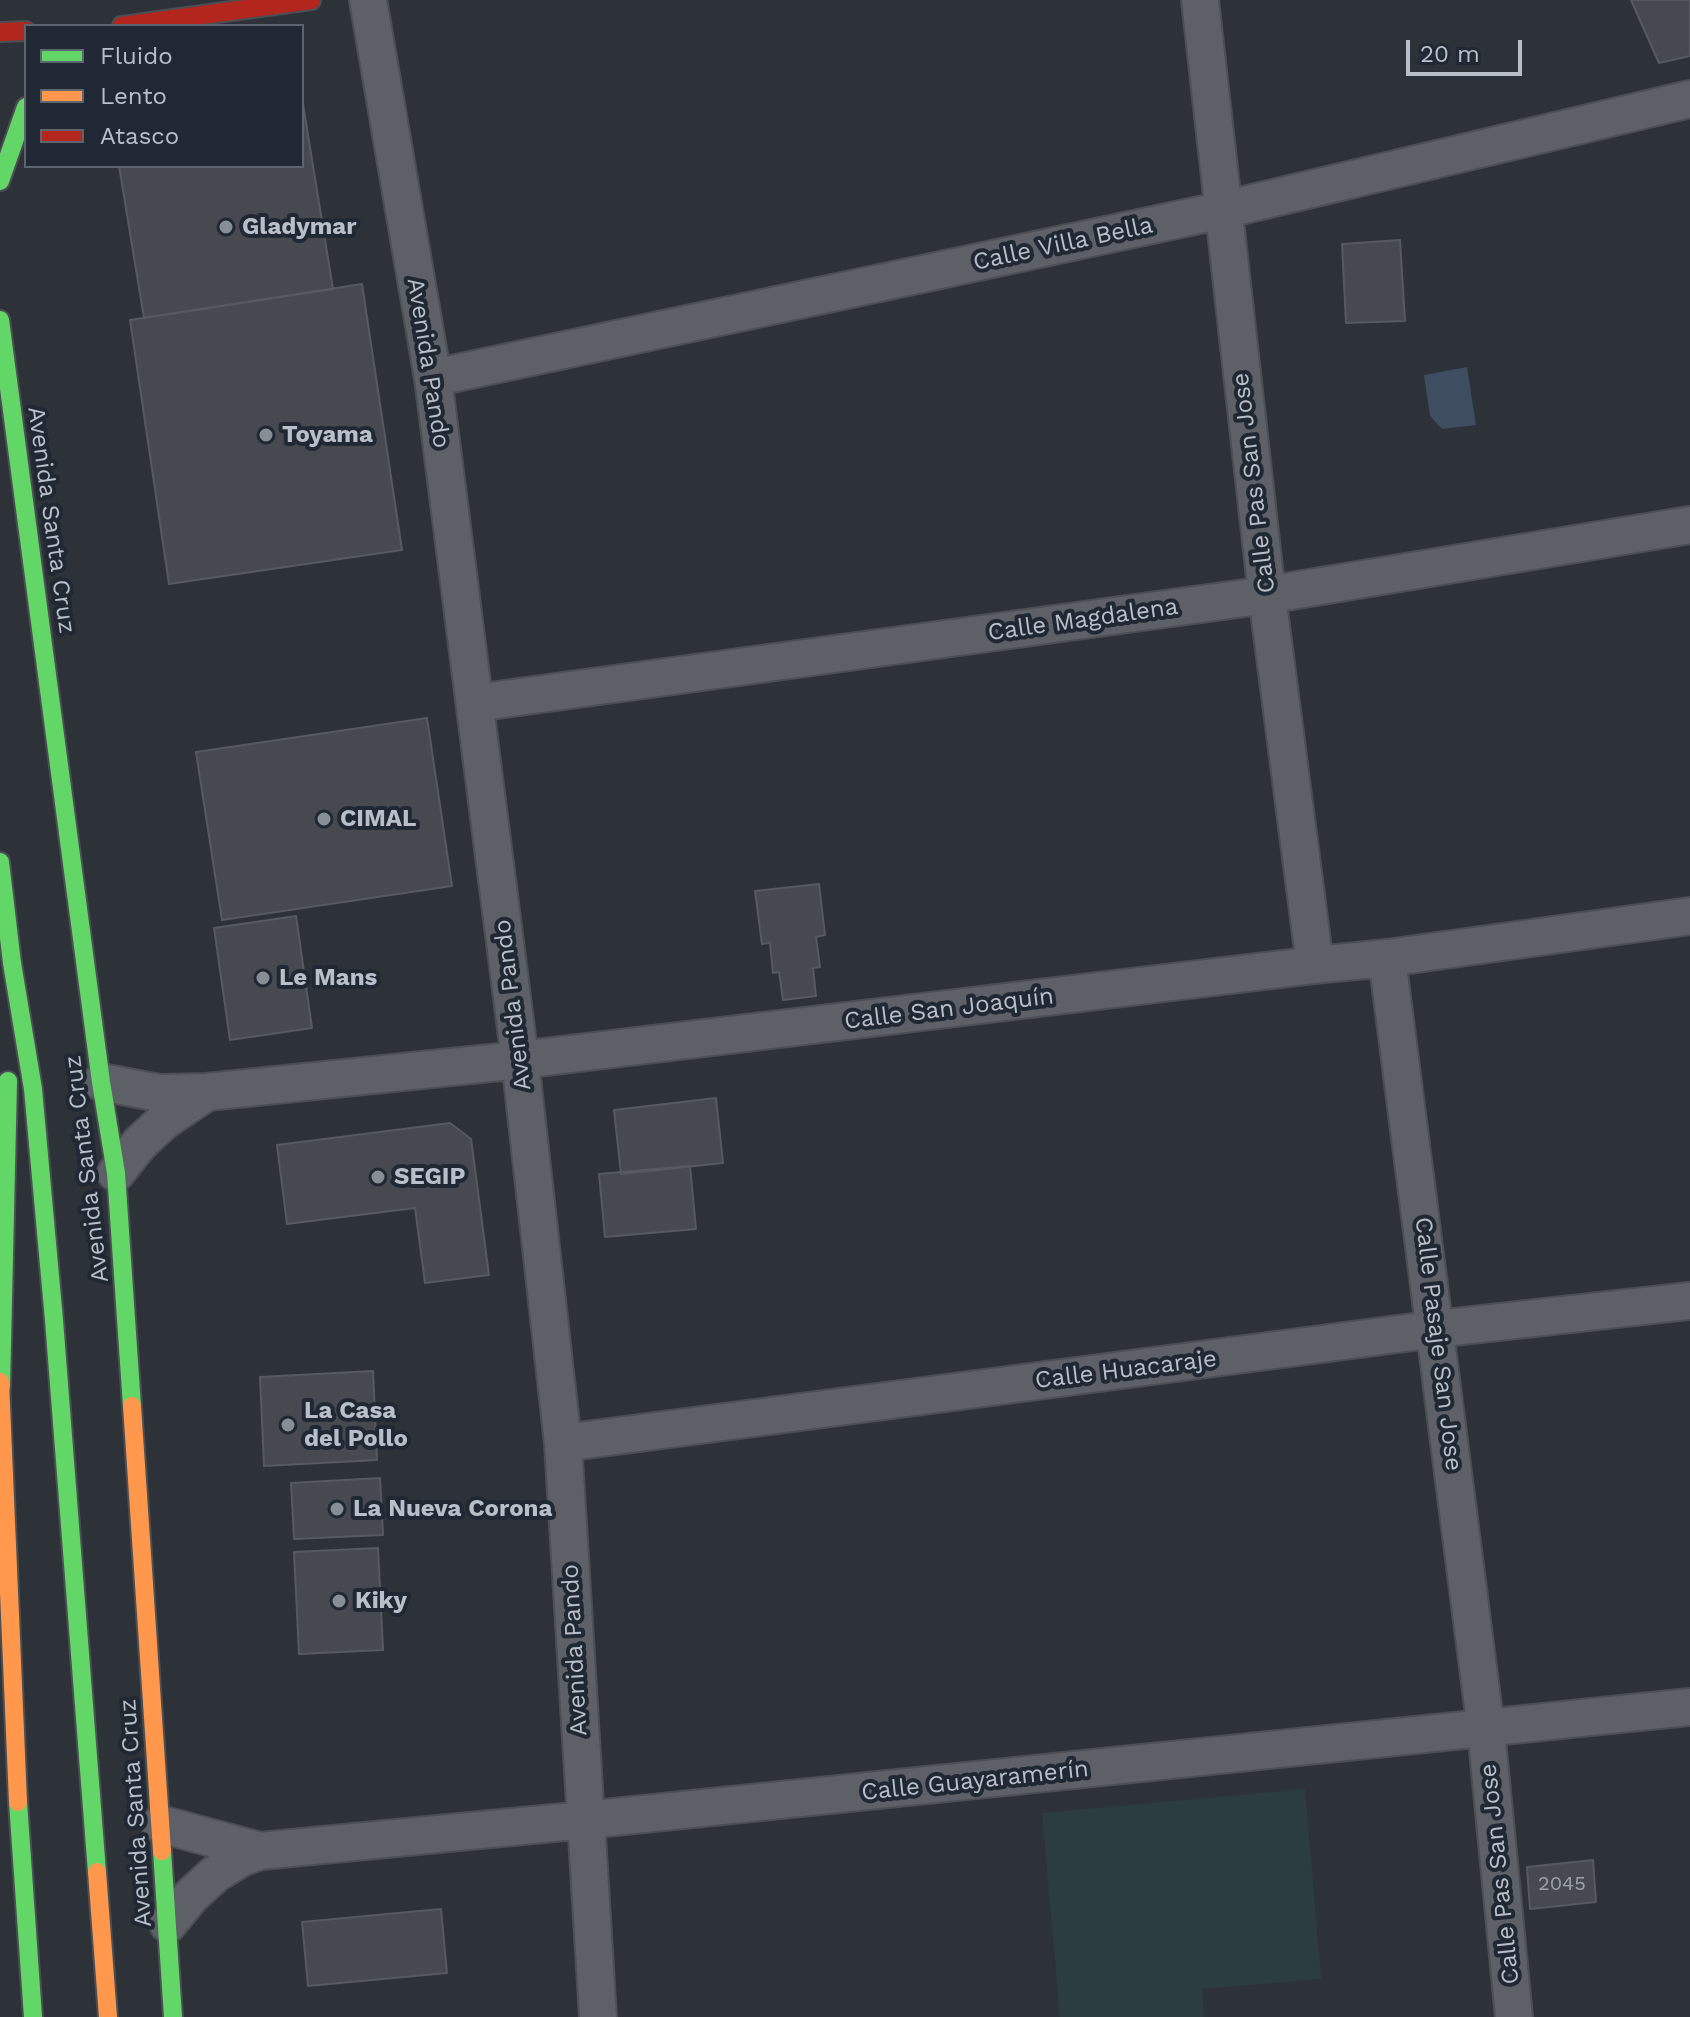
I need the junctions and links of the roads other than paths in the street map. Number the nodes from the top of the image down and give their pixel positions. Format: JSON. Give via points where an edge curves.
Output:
{"nodes":[{"id":1,"x":311,"y":0,"type":"edge"},
{"id":2,"x":368,"y":0,"type":"edge"},
{"id":3,"x":1200,"y":0,"type":"edge"},
{"id":4,"x":137,"y":24,"type":"edge"},
{"id":5,"x":24,"y":31,"type":"edge"},
{"id":6,"x":0,"y":32,"type":"edge"},
{"id":7,"x":1690,"y":99,"type":"edge"},
{"id":8,"x":24,"y":112,"type":"edge"},
{"id":9,"x":0,"y":181,"type":"edge"},
{"id":10,"x":1223,"y":210,"type":"junction"},
{"id":11,"x":0,"y":320,"type":"edge"},
{"id":12,"x":433,"y":378,"type":"junction"},
{"id":13,"x":1690,"y":525,"type":"edge"},
{"id":14,"x":1267,"y":595,"type":"junction"},
{"id":15,"x":475,"y":703,"type":"junction"},
{"id":16,"x":0,"y":862,"type":"edge"},
{"id":17,"x":1690,"y":916,"type":"edge"},
{"id":18,"x":1387,"y":958,"type":"junction"},
{"id":19,"x":12,"y":963,"type":"junction"},
{"id":20,"x":1315,"y":965,"type":"junction"},
{"id":21,"x":520,"y":1060,"type":"junction"},
{"id":22,"x":101,"y":1082,"type":"junction"},
{"id":23,"x":207,"y":1092,"type":"junction"},
{"id":24,"x":116,"y":1173,"type":"junction"},
{"id":25,"x":1690,"y":1301,"type":"edge"},
{"id":26,"x":1436,"y":1329,"type":"junction"},
{"id":27,"x":0,"y":1385,"type":"edge"},
{"id":28,"x":563,"y":1443,"type":"junction"},
{"id":29,"x":1690,"y":1707,"type":"edge"},
{"id":30,"x":1486,"y":1730,"type":"junction"},
{"id":31,"x":585,"y":1820,"type":"junction"},
{"id":32,"x":160,"y":1824,"type":"junction"},
{"id":33,"x":260,"y":1851,"type":"junction"},
{"id":34,"x":10,"y":1852,"type":"edge"},
{"id":35,"x":168,"y":1924,"type":"junction"},
{"id":36,"x":33,"y":2017,"type":"edge"},
{"id":37,"x":108,"y":2017,"type":"edge"},
{"id":38,"x":173,"y":2017,"type":"edge"},
{"id":39,"x":598,"y":2017,"type":"edge"},
{"id":40,"x":1514,"y":2017,"type":"edge"}],
"edges":[{"from":1,"to":4,"type":"main road"},
{"from":2,"to":12,"type":"street","name":"Avenida Pando"},
{"from":3,"to":10,"type":"street","name":"Calle Pas San Jose"},
{"from":5,"to":6,"type":"main road"},
{"from":7,"to":10,"type":"street","name":"Calle Villa Bella"},
{"from":8,"to":9,"type":"main road"},
{"from":10,"to":12,"type":"street","name":"Calle Villa Bella"},
{"from":10,"to":14,"type":"street","name":"Calle Pas San Jose"},
{"from":11,"to":22,"type":"main road","name":"Avenida Santa Cruz"},
{"from":12,"to":15,"type":"street","name":"Avenida Pando"},
{"from":13,"to":14,"type":"street","name":"Calle Magdalena"},
{"from":14,"to":15,"type":"street","name":"Calle Magdalena"},
{"from":14,"to":20,"type":"street","name":"Calle Pas San Jose"},
{"from":15,"to":21,"type":"street","name":"Avenida Pando"},
{"from":16,"to":19,"type":"main road","name":"Avenida Santa Cruz"},
{"from":17,"to":18,"type":"street","name":"Calle San Joaquín"},
{"from":18,"to":20,"type":"street","name":"Calle San Joaquín"},
{"from":18,"to":26,"type":"street","name":"Calle Pasaje San Jose"},
{"from":19,"to":27,"type":"main road"},
{"from":19,"to":37,"type":"main road","name":"Avenida Santa Cruz","via":[[33,1089],[52,1290]]},
{"from":20,"to":21,"type":"street","name":"Calle San Joaquín"},
{"from":21,"to":23,"type":"street","name":"Calle San Joaquín"},
{"from":21,"to":28,"type":"street","name":"Avenida Pando"},
{"from":22,"to":23,"type":"street","name":"Calle San Joaquín","via":[[159,1093]]},
{"from":22,"to":24,"type":"main road","name":"Avenida Santa Cruz"},
{"from":23,"to":24,"type":"street","name":"Calle San Joaquín","via":[[164,1121]]},
{"from":24,"to":32,"type":"main road","name":"Avenida Santa Cruz"},
{"from":25,"to":26,"type":"street","name":"Calle Huacaraje"},
{"from":26,"to":28,"type":"street","name":"Calle Huacaraje"},
{"from":26,"to":30,"type":"street","name":"Calle Pasaje San Jose"},
{"from":27,"to":34,"type":"main road"},
{"from":28,"to":31,"type":"street","name":"Avenida Pando"},
{"from":29,"to":30,"type":"street","name":"Calle Guayaramerín"},
{"from":30,"to":31,"type":"street","name":"Calle Guayaramerín"},
{"from":30,"to":40,"type":"street","name":"Calle Pas San Jose"},
{"from":31,"to":33,"type":"street","name":"Calle Guayaramerín"},
{"from":31,"to":39,"type":"street","name":"Avenida Pando"},
{"from":32,"to":33,"type":"street","name":"Calle Guayaramerín"},
{"from":32,"to":35,"type":"main road","name":"Avenida Santa Cruz"},
{"from":33,"to":35,"type":"street","name":"Calle Guayaramerín","via":[[215,1874]]},
{"from":34,"to":36,"type":"main road"},
{"from":35,"to":38,"type":"main road","name":"Avenida Santa Cruz"}]}
